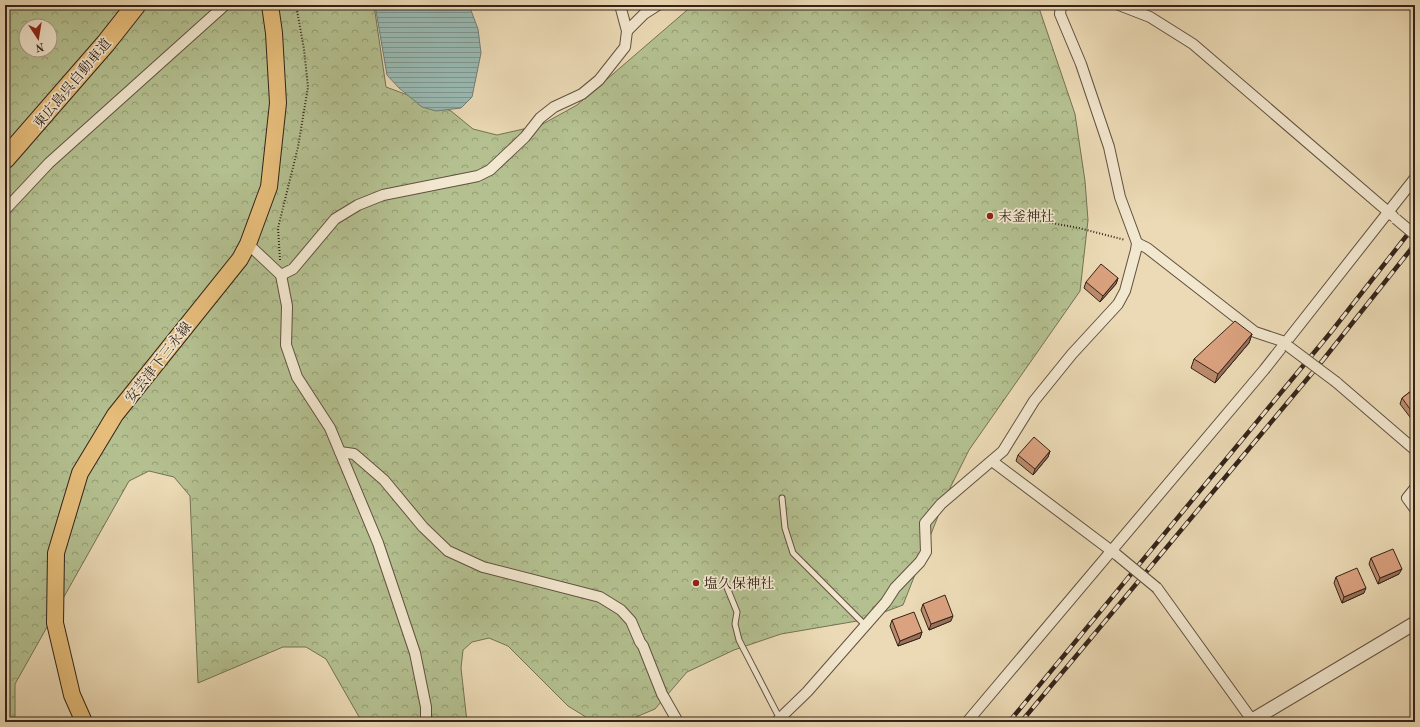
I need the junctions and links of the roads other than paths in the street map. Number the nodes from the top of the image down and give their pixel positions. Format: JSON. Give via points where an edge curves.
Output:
{"nodes":[{"id":1,"x":136,"y":5,"type":"edge"},
{"id":2,"x":225,"y":5,"type":"edge"},
{"id":3,"x":270,"y":5,"type":"edge"},
{"id":4,"x":620,"y":5,"type":"edge"},
{"id":5,"x":658,"y":5,"type":"edge"},
{"id":6,"x":1061,"y":5,"type":"edge"},
{"id":7,"x":1119,"y":5,"type":"edge"},
{"id":8,"x":627,"y":31,"type":"junction"},
{"id":9,"x":5,"y":159,"type":"edge"},
{"id":10,"x":1415,"y":178,"type":"edge"},
{"id":11,"x":5,"y":210,"type":"edge"},
{"id":12,"x":1392,"y":216,"type":"junction"},
{"id":13,"x":1415,"y":235,"type":"edge"},
{"id":14,"x":1137,"y":243,"type":"junction"},
{"id":15,"x":248,"y":244,"type":"junction"},
{"id":16,"x":281,"y":275,"type":"junction"},
{"id":17,"x":1287,"y":344,"type":"junction"},
{"id":18,"x":1415,"y":450,"type":"edge"},
{"id":19,"x":340,"y":452,"type":"junction"},
{"id":20,"x":992,"y":461,"type":"junction"},
{"id":21,"x":1415,"y":488,"type":"edge"},
{"id":22,"x":782,"y":498,"type":"dead end"},
{"id":23,"x":1415,"y":509,"type":"edge"},
{"id":24,"x":1114,"y":553,"type":"junction"},
{"id":25,"x":726,"y":585,"type":"dead end"},
{"id":26,"x":1415,"y":623,"type":"edge"},
{"id":27,"x":865,"y":625,"type":"junction"},
{"id":28,"x":778,"y":721,"type":"edge"},
{"id":29,"x":1251,"y":721,"type":"edge"},
{"id":30,"x":84,"y":722,"type":"edge"},
{"id":31,"x":426,"y":722,"type":"edge"},
{"id":32,"x":678,"y":722,"type":"edge"},
{"id":33,"x":967,"y":722,"type":"edge"}],
"edges":[{"from":1,"to":9,"type":"highway","name":"東広島呉自動車道"},
{"from":2,"to":11,"type":"street","via":[[49,163]]},
{"from":3,"to":15,"type":"main road","name":"安芸津下三永線","via":[[278,103],[269,187]]},
{"from":4,"to":8,"type":"street"},
{"from":5,"to":8,"type":"street","via":[[644,14]]},
{"from":6,"to":14,"type":"street","via":[[1060,14],[1081,64],[1109,147],[1120,197]]},
{"from":7,"to":12,"type":"street","via":[[1150,17],[1193,44]]},
{"from":8,"to":16,"type":"street","via":[[625,47],[599,80],[582,94],[554,107],[540,118],[525,137],[490,170],[478,176],[383,195],[358,205],[335,219],[293,269]]},
{"from":10,"to":12,"type":"street"},
{"from":12,"to":13,"type":"street","bridge":true},
{"from":12,"to":17,"type":"street"},
{"from":14,"to":17,"type":"street","via":[[1148,248],[1255,332]]},
{"from":14,"to":20,"type":"street","via":[[1118,304],[1062,366],[1034,401],[1003,450]]},
{"from":15,"to":16,"type":"street"},
{"from":15,"to":30,"type":"main road","name":"安芸津下三永線","via":[[240,259],[115,415],[80,473],[56,553],[55,623],[72,696]]},
{"from":16,"to":19,"type":"street","via":[[287,306],[286,345],[298,376],[330,428]]},
{"from":17,"to":18,"type":"street","bridge":true},
{"from":17,"to":24,"type":"street"},
{"from":19,"to":31,"type":"street","via":[[378,543],[415,654],[426,707]]},
{"from":19,"to":32,"type":"street","via":[[354,454],[384,480],[448,551],[482,567],[600,597],[621,610],[631,621],[662,694]]},
{"from":20,"to":24,"type":"street"},
{"from":20,"to":27,"type":"street","via":[[942,504],[925,523],[926,552]]},
{"from":21,"to":23,"type":"street","via":[[1407,498]]},
{"from":22,"to":27,"type":"lane","via":[[785,528],[793,553]]},
{"from":24,"to":29,"type":"street","bridge":true,"via":[[1157,588]]},
{"from":24,"to":33,"type":"street"},
{"from":25,"to":28,"type":"lane","via":[[737,612],[735,624],[739,640]]},
{"from":26,"to":29,"type":"street"},
{"from":27,"to":28,"type":"street","via":[[807,692]]}]}
